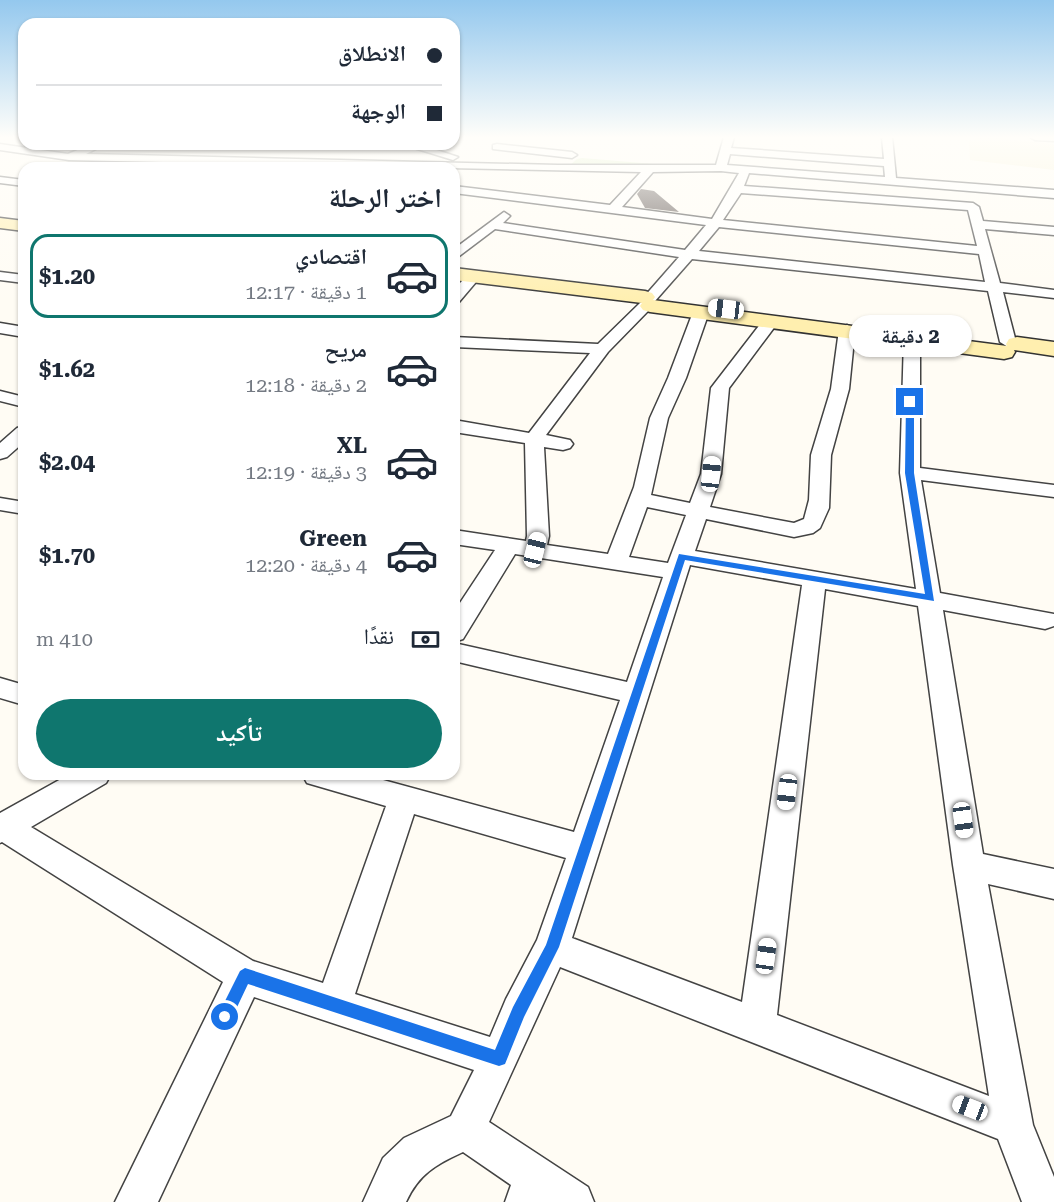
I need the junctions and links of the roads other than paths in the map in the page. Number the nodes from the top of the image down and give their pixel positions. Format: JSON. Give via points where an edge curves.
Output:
{"nodes":[{"id":1,"x":530,"y":193,"type":"edge"},
{"id":2,"x":548,"y":193,"type":"edge"},
{"id":3,"x":628,"y":193,"type":"edge"},
{"id":4,"x":735,"y":193,"type":"edge"},
{"id":5,"x":767,"y":193,"type":"edge"},
{"id":6,"x":970,"y":193,"type":"edge"},
{"id":7,"x":973,"y":207,"type":"junction"},
{"id":8,"x":614,"y":208,"type":"junction"},
{"id":9,"x":715,"y":222,"type":"junction"},
{"id":10,"x":977,"y":224,"type":"junction"},
{"id":11,"x":492,"y":225,"type":"junction"},
{"id":12,"x":1054,"y":231,"type":"edge"},
{"id":13,"x":985,"y":250,"type":"junction"},
{"id":14,"x":460,"y":251,"type":"edge"},
{"id":15,"x":687,"y":254,"type":"junction"},
{"id":16,"x":0,"y":276,"type":"edge"},
{"id":17,"x":18,"y":278,"type":"edge"},
{"id":18,"x":460,"y":279,"type":"edge"},
{"id":19,"x":994,"y":287,"type":"junction"},
{"id":20,"x":1054,"y":294,"type":"edge"},
{"id":21,"x":648,"y":302,"type":"junction"},
{"id":22,"x":701,"y":312,"type":"junction"},
{"id":23,"x":771,"y":321,"type":"junction"},
{"id":24,"x":0,"y":328,"type":"edge"},
{"id":25,"x":847,"y":330,"type":"junction"},
{"id":26,"x":18,"y":331,"type":"edge"},
{"id":27,"x":912,"y":339,"type":"junction"},
{"id":28,"x":460,"y":342,"type":"edge"},
{"id":29,"x":1011,"y":347,"type":"junction"},
{"id":30,"x":602,"y":349,"type":"junction"},
{"id":31,"x":1054,"y":349,"type":"edge"},
{"id":32,"x":1054,"y":356,"type":"edge"},
{"id":33,"x":0,"y":396,"type":"edge"},
{"id":34,"x":18,"y":400,"type":"edge"},
{"id":35,"x":460,"y":427,"type":"edge"},
{"id":36,"x":18,"y":437,"type":"edge"},
{"id":37,"x":534,"y":439,"type":"junction"},
{"id":38,"x":563,"y":444,"type":"dead end"},
{"id":39,"x":0,"y":453,"type":"edge"},
{"id":40,"x":909,"y":473,"type":"junction"},
{"id":41,"x":1054,"y":491,"type":"edge"},
{"id":42,"x":639,"y":499,"type":"junction"},
{"id":43,"x":0,"y":504,"type":"edge"},
{"id":44,"x":18,"y":507,"type":"edge"},
{"id":45,"x":698,"y":511,"type":"junction"},
{"id":46,"x":460,"y":538,"type":"edge"},
{"id":47,"x":509,"y":546,"type":"junction"},
{"id":48,"x":535,"y":550,"type":"junction"},
{"id":49,"x":616,"y":562,"type":"junction"},
{"id":50,"x":679,"y":564,"type":"junction"},
{"id":51,"x":814,"y":579,"type":"junction"},
{"id":52,"x":930,"y":598,"type":"junction"},
{"id":53,"x":1045,"y":620,"type":"dead end"},
{"id":54,"x":460,"y":624,"type":"edge"},
{"id":55,"x":460,"y":653,"type":"edge"},
{"id":56,"x":0,"y":688,"type":"edge"},
{"id":57,"x":18,"y":693,"type":"edge"},
{"id":58,"x":636,"y":694,"type":"junction"},
{"id":59,"x":86,"y":780,"type":"edge"},
{"id":60,"x":339,"y":780,"type":"edge"},
{"id":61,"x":404,"y":798,"type":"junction"},
{"id":62,"x":2,"y":828,"type":"edge"},
{"id":63,"x":584,"y":849,"type":"junction"},
{"id":64,"x":969,"y":865,"type":"junction"},
{"id":65,"x":1054,"y":884,"type":"edge"},
{"id":66,"x":552,"y":947,"type":"junction"},
{"id":67,"x":245,"y":976,"type":"junction"},
{"id":68,"x":333,"y":1005,"type":"junction"},
{"id":69,"x":757,"y":1026,"type":"junction"},
{"id":70,"x":499,"y":1059,"type":"junction"},
{"id":71,"x":1013,"y":1125,"type":"junction"},
{"id":72,"x":465,"y":1130,"type":"junction"},
{"id":73,"x":530,"y":1189,"type":"edge"},
{"id":74,"x":136,"y":1202,"type":"edge"},
{"id":75,"x":384,"y":1202,"type":"edge"},
{"id":76,"x":573,"y":1202,"type":"edge"},
{"id":77,"x":1042,"y":1202,"type":"edge"}],
"edges":[{"from":1,"to":11,"type":"street"},
{"from":2,"to":8,"type":"street"},
{"from":3,"to":8,"type":"street"},
{"from":4,"to":9,"type":"street"},
{"from":5,"to":7,"type":"street","via":[[823,201]]},
{"from":6,"to":7,"type":"street"},
{"from":7,"to":10,"type":"street"},
{"from":8,"to":9,"type":"street"},
{"from":9,"to":13,"type":"street"},
{"from":9,"to":15,"type":"street"},
{"from":10,"to":12,"type":"street"},
{"from":10,"to":13,"type":"street"},
{"from":11,"to":14,"type":"street"},
{"from":11,"to":15,"type":"street"},
{"from":13,"to":19,"type":"street"},
{"from":15,"to":19,"type":"street"},
{"from":15,"to":21,"type":"street"},
{"from":16,"to":17,"type":"street"},
{"from":18,"to":21,"type":"main road"},
{"from":19,"to":20,"type":"street"},
{"from":19,"to":29,"type":"street"},
{"from":21,"to":22,"type":"main road"},
{"from":21,"to":29,"type":"main road"},
{"from":21,"to":30,"type":"street"},
{"from":22,"to":23,"type":"main road"},
{"from":22,"to":42,"type":"street","via":[[659,418]]},
{"from":23,"to":25,"type":"main road"},
{"from":23,"to":45,"type":"street","via":[[720,388],[711,474]]},
{"from":24,"to":26,"type":"street"},
{"from":25,"to":27,"type":"main road"},
{"from":25,"to":45,"type":"street","via":[[844,373],[824,441],[818,513],[813,523],[806,529],[794,530]]},
{"from":27,"to":29,"type":"main road"},
{"from":27,"to":40,"type":"street"},
{"from":28,"to":30,"type":"street"},
{"from":29,"to":31,"type":"main road"},
{"from":29,"to":32,"type":"main road"},
{"from":30,"to":37,"type":"street"},
{"from":33,"to":34,"type":"street"},
{"from":35,"to":37,"type":"street"},
{"from":36,"to":39,"type":"street"},
{"from":37,"to":38,"type":"street"},
{"from":37,"to":48,"type":"street","via":[[538,536]]},
{"from":40,"to":41,"type":"street"},
{"from":40,"to":52,"type":"street"},
{"from":42,"to":45,"type":"street"},
{"from":42,"to":49,"type":"street"},
{"from":43,"to":44,"type":"street"},
{"from":45,"to":50,"type":"street"},
{"from":46,"to":47,"type":"street"},
{"from":47,"to":48,"type":"street"},
{"from":47,"to":54,"type":"street"},
{"from":48,"to":49,"type":"street"},
{"from":49,"to":50,"type":"street"},
{"from":50,"to":51,"type":"street"},
{"from":50,"to":58,"type":"street"},
{"from":51,"to":52,"type":"street"},
{"from":51,"to":69,"type":"street"},
{"from":52,"to":53,"type":"street"},
{"from":52,"to":64,"type":"street"},
{"from":55,"to":58,"type":"street"},
{"from":56,"to":57,"type":"street"},
{"from":58,"to":63,"type":"street"},
{"from":59,"to":62,"type":"street"},
{"from":60,"to":61,"type":"street"},
{"from":61,"to":63,"type":"street"},
{"from":61,"to":68,"type":"street"},
{"from":62,"to":67,"type":"street"},
{"from":63,"to":66,"type":"street"},
{"from":64,"to":65,"type":"street"},
{"from":64,"to":71,"type":"street"},
{"from":66,"to":69,"type":"street"},
{"from":66,"to":70,"type":"street"},
{"from":67,"to":68,"type":"street"},
{"from":67,"to":74,"type":"street"},
{"from":68,"to":70,"type":"street"},
{"from":69,"to":71,"type":"street"},
{"from":70,"to":72,"type":"street"},
{"from":71,"to":77,"type":"street"},
{"from":72,"to":73,"type":"street"},
{"from":72,"to":75,"type":"street","via":[[418,1152],[398,1173]]},
{"from":73,"to":76,"type":"street"}]}
